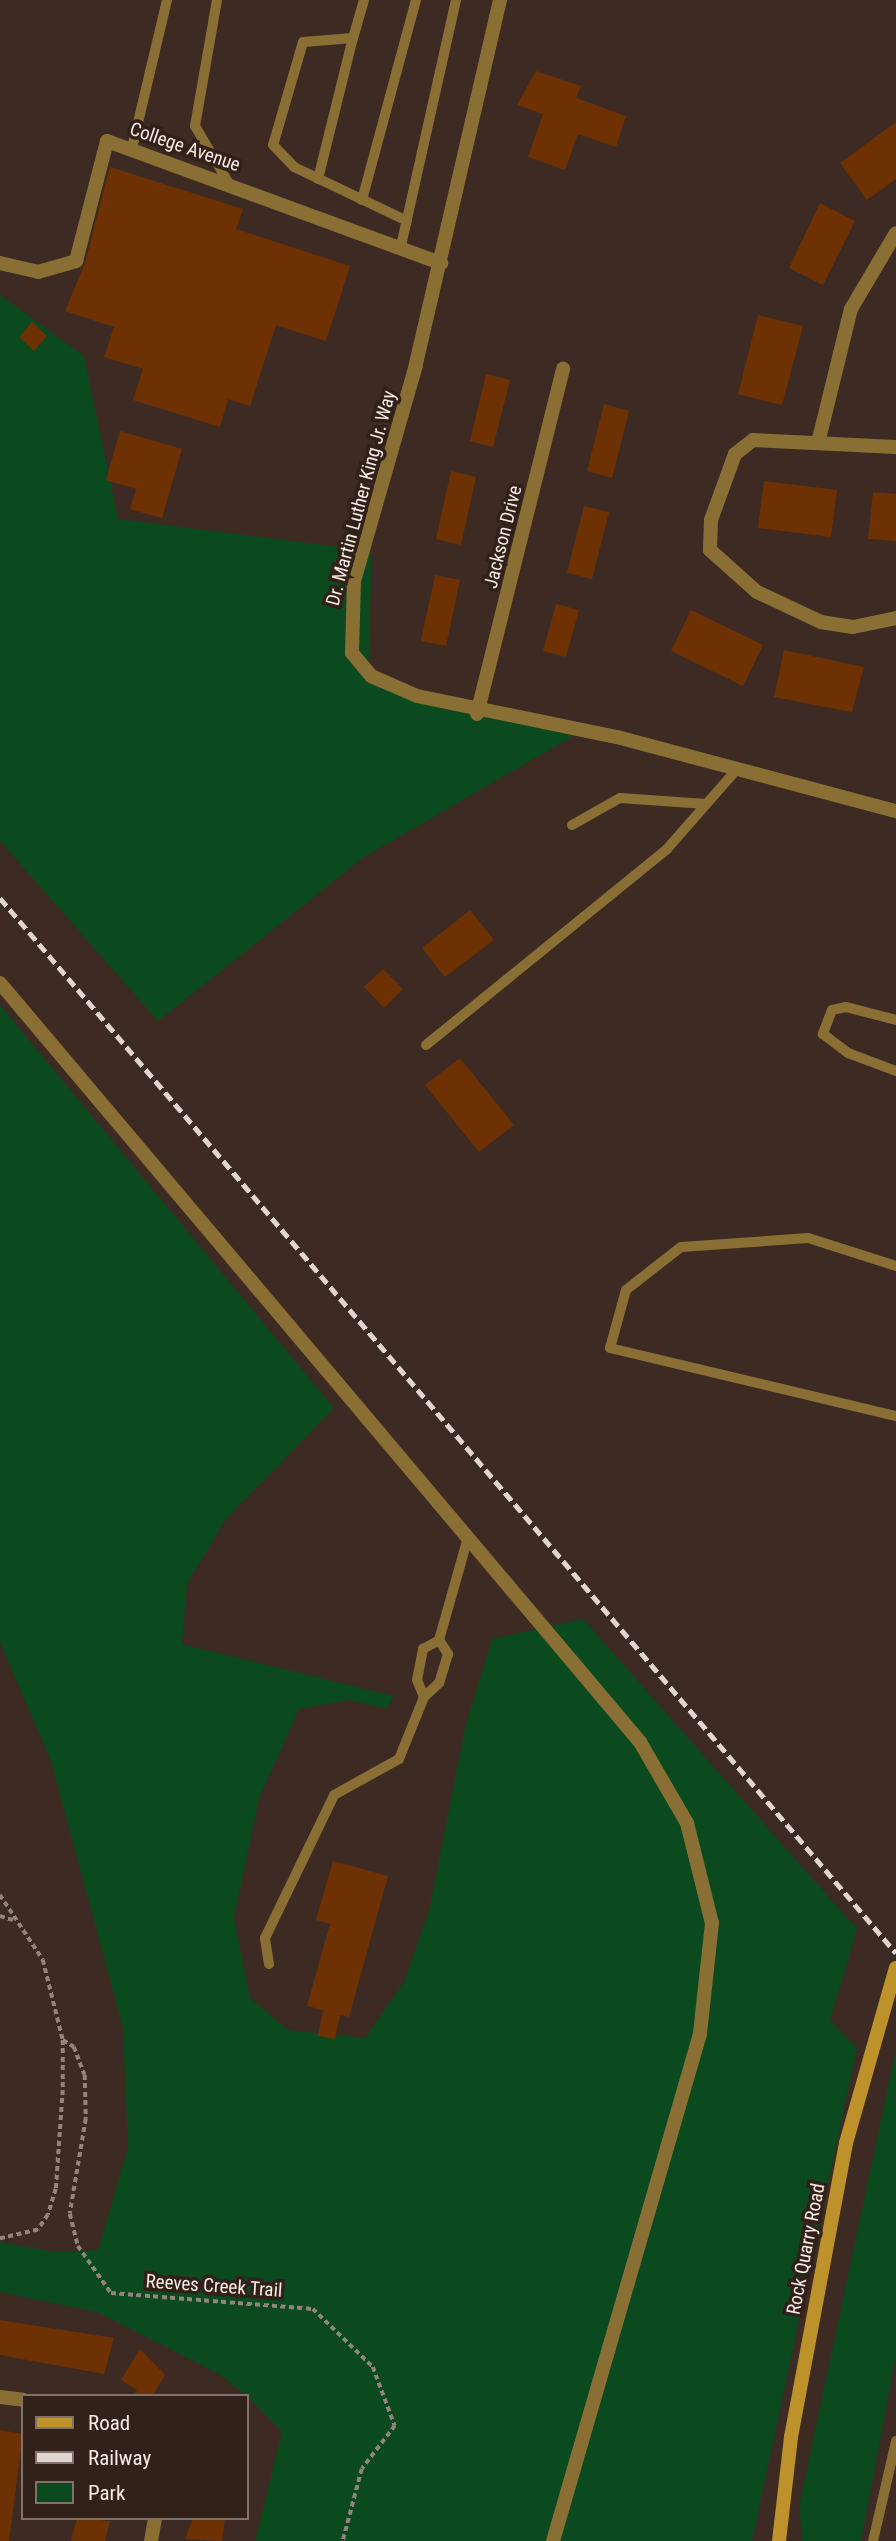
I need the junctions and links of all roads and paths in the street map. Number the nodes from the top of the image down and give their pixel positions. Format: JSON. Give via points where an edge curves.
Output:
{"nodes":[{"id":1,"x":167,"y":0,"type":"edge"},
{"id":2,"x":217,"y":0,"type":"edge"},
{"id":3,"x":364,"y":0,"type":"edge"},
{"id":4,"x":416,"y":0,"type":"edge"},
{"id":5,"x":456,"y":0,"type":"edge"},
{"id":6,"x":500,"y":0,"type":"edge"},
{"id":7,"x":353,"y":38,"type":"junction"},
{"id":8,"x":132,"y":148,"type":"junction"},
{"id":9,"x":318,"y":179,"type":"junction"},
{"id":10,"x":228,"y":182,"type":"junction"},
{"id":11,"x":362,"y":200,"type":"junction"},
{"id":12,"x":407,"y":221,"type":"junction"},
{"id":13,"x":896,"y":233,"type":"edge"},
{"id":14,"x":401,"y":246,"type":"junction"},
{"id":15,"x":0,"y":263,"type":"edge"},
{"id":16,"x":441,"y":263,"type":"junction"},
{"id":17,"x":563,"y":369,"type":"dead end"},
{"id":18,"x":818,"y":443,"type":"junction"},
{"id":19,"x":896,"y":447,"type":"edge"},
{"id":20,"x":896,"y":618,"type":"edge"},
{"id":21,"x":477,"y":713,"type":"junction"},
{"id":22,"x":737,"y":769,"type":"junction"},
{"id":23,"x":706,"y":804,"type":"junction"},
{"id":24,"x":896,"y":811,"type":"edge"},
{"id":25,"x":572,"y":825,"type":"dead end"},
{"id":26,"x":0,"y":983,"type":"edge"},
{"id":27,"x":896,"y":1020,"type":"edge"},
{"id":28,"x":426,"y":1045,"type":"dead end"},
{"id":29,"x":896,"y":1071,"type":"edge"},
{"id":30,"x":896,"y":1266,"type":"edge"},
{"id":31,"x":896,"y":1416,"type":"edge"},
{"id":32,"x":467,"y":1541,"type":"junction"},
{"id":33,"x":439,"y":1640,"type":"junction"},
{"id":34,"x":424,"y":1697,"type":"junction"},
{"id":35,"x":0,"y":1895,"type":"edge"},
{"id":36,"x":0,"y":1916,"type":"edge"},
{"id":37,"x":17,"y":1921,"type":"junction"},
{"id":38,"x":269,"y":1964,"type":"dead end"},
{"id":39,"x":896,"y":1969,"type":"edge"},
{"id":40,"x":62,"y":2040,"type":"junction"},
{"id":41,"x":0,"y":2239,"type":"edge"},
{"id":42,"x":0,"y":2397,"type":"edge"},
{"id":43,"x":21,"y":2400,"type":"edge"},
{"id":44,"x":896,"y":2441,"type":"edge"},
{"id":45,"x":155,"y":2520,"type":"edge"},
{"id":46,"x":151,"y":2541,"type":"edge"},
{"id":47,"x":343,"y":2541,"type":"edge"},
{"id":48,"x":553,"y":2541,"type":"edge"},
{"id":49,"x":779,"y":2541,"type":"edge"},
{"id":50,"x":873,"y":2541,"type":"edge"}],
"edges":[{"from":1,"to":8,"type":"lane"},
{"from":2,"to":10,"type":"lane","via":[[195,126]]},
{"from":3,"to":7,"type":"lane"},
{"from":4,"to":11,"type":"lane"},
{"from":5,"to":12,"type":"lane"},
{"from":6,"to":16,"type":"street","name":"Dr. Martin Luther King Jr. Way"},
{"from":7,"to":9,"type":"lane"},
{"from":7,"to":9,"type":"lane","via":[[303,42],[275,126],[279,153]]},
{"from":8,"to":10,"type":"street","name":"College Avenue"},
{"from":8,"to":15,"type":"street","name":"College Avenue","via":[[107,141],[76,261],[38,272]]},
{"from":9,"to":11,"type":"lane"},
{"from":10,"to":14,"type":"street","name":"College Avenue"},
{"from":11,"to":12,"type":"lane"},
{"from":12,"to":14,"type":"lane"},
{"from":13,"to":18,"type":"street","via":[[850,309]]},
{"from":14,"to":16,"type":"street","name":"College Avenue"},
{"from":16,"to":21,"type":"street","name":"Dr. Martin Luther King Jr. Way","via":[[348,622],[352,653],[371,676]]},
{"from":17,"to":21,"type":"street","name":"Jackson Drive"},
{"from":18,"to":19,"type":"street"},
{"from":18,"to":20,"type":"street","via":[[772,437],[753,440],[735,454],[711,520],[710,550],[757,592],[821,622],[853,627]]},
{"from":21,"to":22,"type":"street","name":"Dr. Martin Luther King Jr. Way","via":[[617,737]]},
{"from":22,"to":23,"type":"lane"},
{"from":22,"to":24,"type":"street","name":"Dr. Martin Luther King Jr. Way"},
{"from":23,"to":25,"type":"lane","via":[[620,798]]},
{"from":23,"to":28,"type":"lane","via":[[667,849]]},
{"from":26,"to":32,"type":"street"},
{"from":27,"to":29,"type":"lane","via":[[846,1007],[832,1010],[823,1034],[849,1053]]},
{"from":30,"to":31,"type":"lane","via":[[808,1238],[681,1247],[626,1290],[610,1348]]},
{"from":32,"to":33,"type":"lane"},
{"from":32,"to":48,"type":"street","via":[[640,1742],[687,1823],[712,1923],[700,2034]]},
{"from":33,"to":34,"type":"lane","via":[[448,1654],[439,1683]]},
{"from":33,"to":34,"type":"lane","via":[[422,1650],[416,1680]]},
{"from":34,"to":38,"type":"lane","via":[[399,1759],[334,1796],[265,1938]]},
{"from":35,"to":37,"type":"path"},
{"from":36,"to":37,"type":"path"},
{"from":37,"to":40,"type":"path","via":[[43,1961]]},
{"from":39,"to":49,"type":"street","name":"Rock Quarry Road","via":[[867,2062],[823,2260]]},
{"from":40,"to":41,"type":"path","via":[[54,2198],[38,2230]]},
{"from":40,"to":47,"type":"path","name":"Reeves Creek Trail","via":[[74,2048],[85,2075],[86,2119],[71,2214],[78,2246],[111,2293],[313,2309],[373,2367],[395,2426],[362,2469]]},
{"from":42,"to":43,"type":"street"},
{"from":44,"to":50,"type":"lane"},
{"from":45,"to":46,"type":"street"}]}
